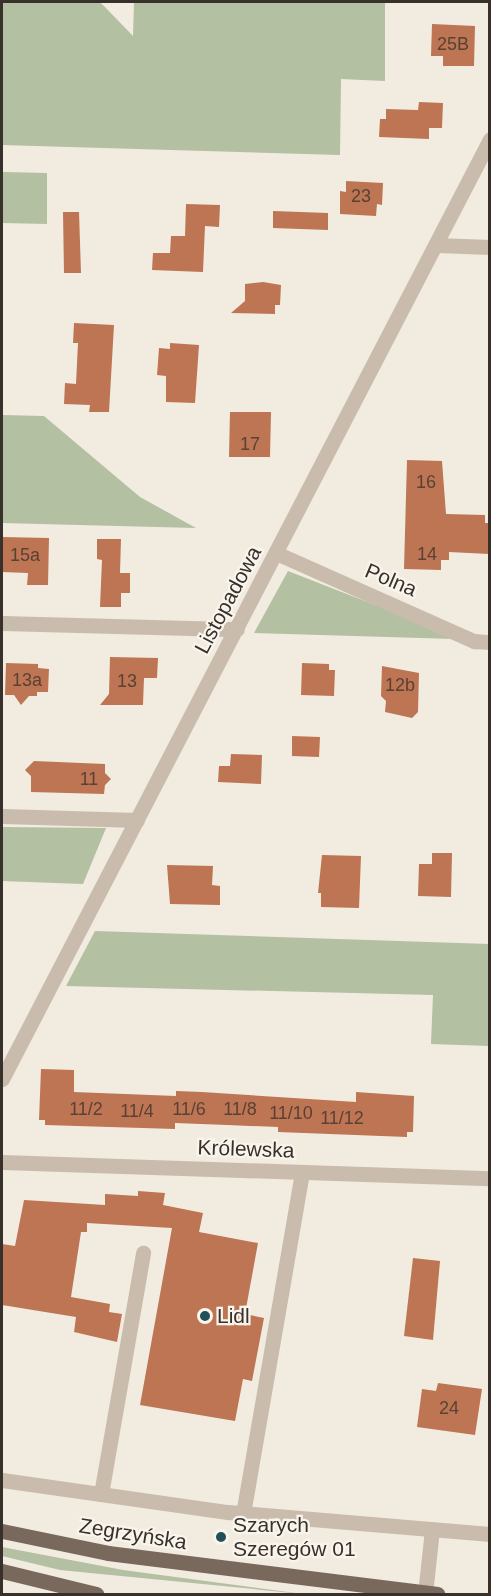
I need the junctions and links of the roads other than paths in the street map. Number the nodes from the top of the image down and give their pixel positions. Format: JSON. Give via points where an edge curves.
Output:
{"nodes":[{"id":1,"x":489,"y":139,"type":"edge"},
{"id":2,"x":437,"y":245,"type":"junction"},
{"id":3,"x":489,"y":247,"type":"edge"},
{"id":4,"x":276,"y":553,"type":"junction"},
{"id":5,"x":2,"y":623,"type":"edge"},
{"id":6,"x":237,"y":629,"type":"junction"},
{"id":7,"x":489,"y":642,"type":"edge"},
{"id":8,"x":2,"y":816,"type":"edge"},
{"id":9,"x":137,"y":820,"type":"junction"},
{"id":10,"x":2,"y":1079,"type":"edge"},
{"id":11,"x":2,"y":1162,"type":"edge"},
{"id":12,"x":302,"y":1172,"type":"junction"},
{"id":13,"x":489,"y":1178,"type":"edge"},
{"id":14,"x":143,"y":1253,"type":"dead end"},
{"id":15,"x":2,"y":1480,"type":"edge"},
{"id":16,"x":101,"y":1494,"type":"junction"},
{"id":17,"x":243,"y":1514,"type":"junction"},
{"id":18,"x":432,"y":1530,"type":"junction"},
{"id":19,"x":2,"y":1531,"type":"edge"},
{"id":20,"x":489,"y":1534,"type":"edge"},
{"id":21,"x":2,"y":1572,"type":"edge"},
{"id":22,"x":96,"y":1594,"type":"edge"},
{"id":23,"x":425,"y":1594,"type":"edge"},
{"id":24,"x":437,"y":1594,"type":"edge"}],
"edges":[{"from":1,"to":2,"type":"street","name":"Listopadowa"},
{"from":2,"to":3,"type":"street"},
{"from":2,"to":4,"type":"street","name":"Listopadowa"},
{"from":4,"to":6,"type":"street","name":"Listopadowa"},
{"from":4,"to":7,"type":"street","name":"Polna","via":[[474,641]]},
{"from":5,"to":6,"type":"street"},
{"from":6,"to":9,"type":"street","name":"Listopadowa"},
{"from":8,"to":9,"type":"street"},
{"from":9,"to":10,"type":"street","name":"Listopadowa"},
{"from":11,"to":12,"type":"street","name":"Królewska"},
{"from":12,"to":13,"type":"street","name":"Królewska"},
{"from":12,"to":17,"type":"street"},
{"from":14,"to":16,"type":"street"},
{"from":15,"to":16,"type":"street"},
{"from":16,"to":17,"type":"street"},
{"from":17,"to":18,"type":"street"},
{"from":18,"to":20,"type":"street"},
{"from":18,"to":23,"type":"street"},
{"from":19,"to":23,"type":"main road","name":"Zegrzyńska","via":[[108,1554]]},
{"from":21,"to":22,"type":"main road"},
{"from":23,"to":24,"type":"main road","name":"Zegrzyńska"}]}
